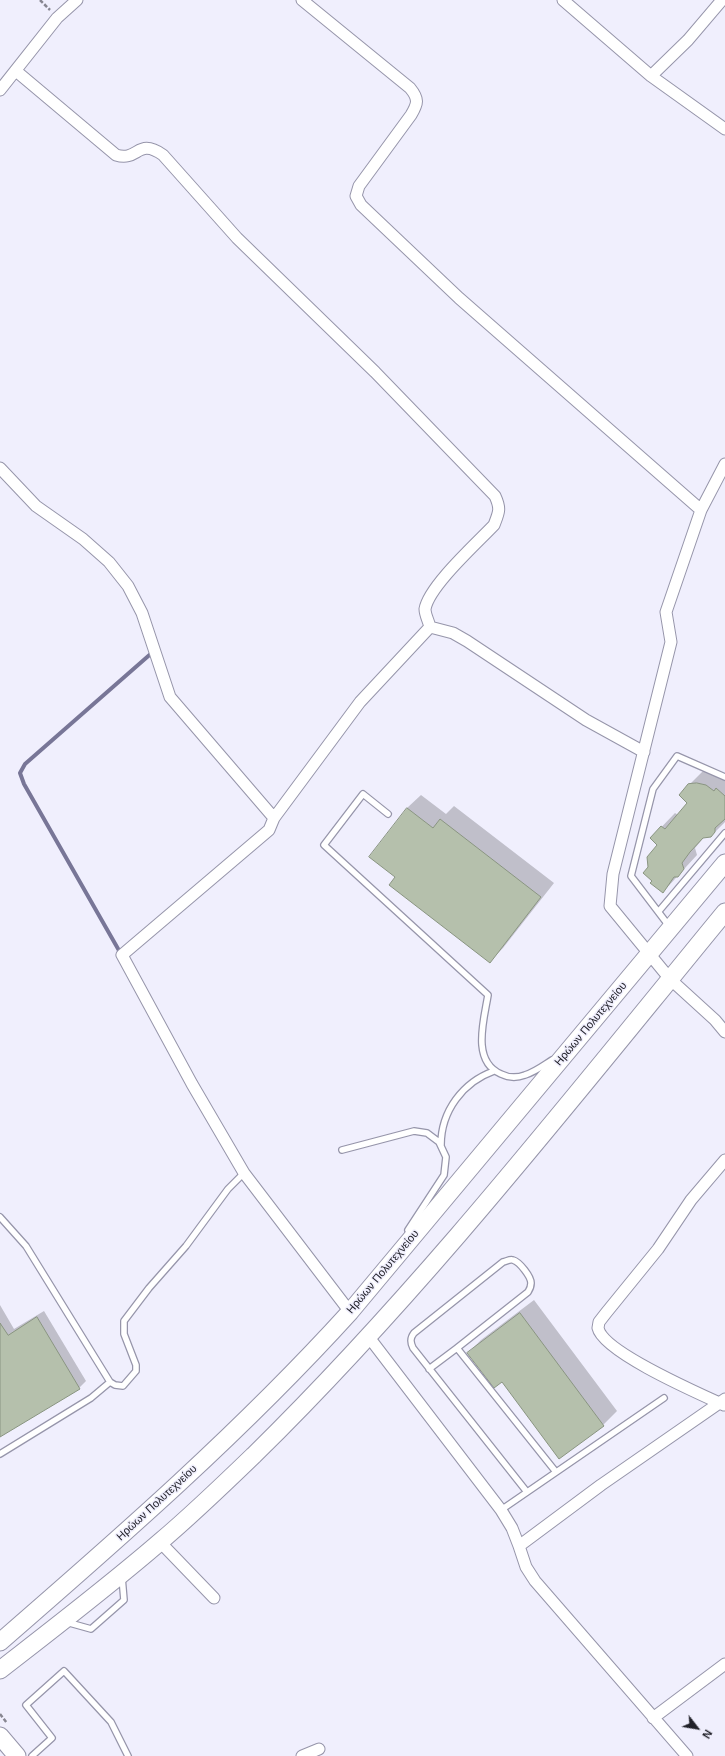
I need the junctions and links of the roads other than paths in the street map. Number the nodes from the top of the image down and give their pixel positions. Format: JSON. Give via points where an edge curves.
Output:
{"nodes":[{"id":1,"x":77,"y":0,"type":"edge"},
{"id":2,"x":302,"y":0,"type":"edge"},
{"id":3,"x":563,"y":0,"type":"edge"},
{"id":4,"x":722,"y":0,"type":"edge"},
{"id":5,"x":16,"y":71,"type":"junction"},
{"id":6,"x":651,"y":76,"type":"junction"},
{"id":7,"x":0,"y":90,"type":"edge"},
{"id":8,"x":725,"y":129,"type":"edge"},
{"id":9,"x":725,"y":464,"type":"edge"},
{"id":10,"x":0,"y":468,"type":"edge"},
{"id":11,"x":701,"y":510,"type":"junction"},
{"id":12,"x":430,"y":627,"type":"junction"},
{"id":13,"x":644,"y":752,"type":"junction"},
{"id":14,"x":725,"y":777,"type":"edge"},
{"id":15,"x":388,"y":814,"type":"dead end"},
{"id":16,"x":274,"y":818,"type":"junction"},
{"id":17,"x":725,"y":833,"type":"edge"},
{"id":18,"x":725,"y":863,"type":"edge"},
{"id":19,"x":658,"y":911,"type":"junction"},
{"id":20,"x":725,"y":912,"type":"edge"},
{"id":21,"x":671,"y":929,"type":"junction"},
{"id":22,"x":649,"y":955,"type":"junction"},
{"id":23,"x":670,"y":979,"type":"junction"},
{"id":24,"x":725,"y":1032,"type":"edge"},
{"id":25,"x":570,"y":1050,"type":"junction"},
{"id":26,"x":494,"y":1071,"type":"junction"},
{"id":27,"x":441,"y":1144,"type":"junction"},
{"id":28,"x":342,"y":1150,"type":"dead end"},
{"id":29,"x":725,"y":1160,"type":"edge"},
{"id":30,"x":244,"y":1173,"type":"junction"},
{"id":31,"x":0,"y":1217,"type":"edge"},
{"id":32,"x":370,"y":1289,"type":"junction"},
{"id":33,"x":350,"y":1312,"type":"junction"},
{"id":34,"x":368,"y":1336,"type":"junction"},
{"id":35,"x":457,"y":1348,"type":"junction"},
{"id":36,"x":429,"y":1369,"type":"junction"},
{"id":37,"x":110,"y":1382,"type":"junction"},
{"id":38,"x":664,"y":1398,"type":"dead end"},
{"id":39,"x":723,"y":1403,"type":"edge"},
{"id":40,"x":0,"y":1454,"type":"edge"},
{"id":41,"x":556,"y":1472,"type":"junction"},
{"id":42,"x":527,"y":1492,"type":"junction"},
{"id":43,"x":501,"y":1510,"type":"junction"},
{"id":44,"x":160,"y":1542,"type":"junction"},
{"id":45,"x":519,"y":1546,"type":"junction"},
{"id":46,"x":122,"y":1572,"type":"junction"},
{"id":47,"x":214,"y":1598,"type":"dead end"},
{"id":48,"x":62,"y":1621,"type":"junction"},
{"id":49,"x":0,"y":1642,"type":"edge"},
{"id":50,"x":725,"y":1664,"type":"edge"},
{"id":51,"x":0,"y":1670,"type":"edge"},
{"id":52,"x":653,"y":1718,"type":"junction"},
{"id":53,"x":0,"y":1736,"type":"edge"},
{"id":54,"x":319,"y":1749,"type":"dead end"},
{"id":55,"x":17,"y":1756,"type":"edge"},
{"id":56,"x":32,"y":1756,"type":"edge"},
{"id":57,"x":128,"y":1756,"type":"edge"},
{"id":58,"x":302,"y":1756,"type":"edge"},
{"id":59,"x":687,"y":1756,"type":"edge"}],
"edges":[{"from":1,"to":5,"type":"street","via":[[57,18]]},
{"from":2,"to":11,"type":"street","via":[[410,88],[417,97],[411,115],[359,186],[356,196],[361,205],[459,298]]},
{"from":3,"to":6,"type":"street"},
{"from":4,"to":6,"type":"street","via":[[688,40]]},
{"from":5,"to":7,"type":"street"},
{"from":5,"to":12,"type":"street","via":[[116,155],[124,158],[148,147],[163,156],[237,238],[375,372],[495,496],[499,506],[494,524],[438,585],[430,598],[425,610]]},
{"from":6,"to":8,"type":"street"},
{"from":9,"to":11,"type":"street"},
{"from":10,"to":16,"type":"street","via":[[36,506],[83,539],[109,562],[128,586],[142,613],[170,698]]},
{"from":11,"to":13,"type":"street","via":[[666,612],[671,642]]},
{"from":12,"to":13,"type":"street","via":[[453,633],[467,641],[586,720]]},
{"from":12,"to":16,"type":"street","via":[[360,702]]},
{"from":13,"to":22,"type":"street","via":[[613,874],[610,906]]},
{"from":14,"to":19,"type":"lane","via":[[677,756],[653,789],[631,876]]},
{"from":15,"to":26,"type":"lane","via":[[363,794],[324,845],[488,995],[482,1049]]},
{"from":16,"to":30,"type":"street","via":[[269,830],[122,955]]},
{"from":17,"to":19,"type":"lane"},
{"from":18,"to":21,"type":"main road","name":"Ηρώων Πολυτεχνείου"},
{"from":19,"to":21,"type":"lane"},
{"from":20,"to":23,"type":"main road"},
{"from":21,"to":22,"type":"main road","name":"Ηρώων Πολυτεχνείου"},
{"from":22,"to":23,"type":"street"},
{"from":22,"to":25,"type":"main road","name":"Ηρώων Πολυτεχνείου"},
{"from":23,"to":24,"type":"street"},
{"from":23,"to":34,"type":"main road","via":[[509,1176]]},
{"from":25,"to":26,"type":"lane","via":[[520,1077],[504,1076]]},
{"from":25,"to":32,"type":"main road","name":"Ηρώων Πολυτεχνείου"},
{"from":26,"to":27,"type":"lane","via":[[474,1081],[458,1097],[446,1118]]},
{"from":27,"to":28,"type":"lane","via":[[427,1133],[414,1131]]},
{"from":27,"to":32,"type":"lane","via":[[446,1161],[443,1177]]},
{"from":29,"to":39,"type":"street","via":[[691,1200],[658,1249],[599,1322],[598,1328],[603,1338],[624,1354],[674,1382]]},
{"from":30,"to":33,"type":"street"},
{"from":30,"to":37,"type":"lane","via":[[228,1189],[186,1246],[124,1321],[124,1334],[136,1371],[123,1386]]},
{"from":31,"to":37,"type":"lane","via":[[26,1246]]},
{"from":32,"to":33,"type":"main road","name":"Ηρώων Πολυτεχνείου"},
{"from":33,"to":49,"type":"main road","name":"Ηρώων Πολυτεχνείου","via":[[286,1382],[160,1501]]},
{"from":34,"to":43,"type":"street"},
{"from":34,"to":44,"type":"main road","via":[[258,1451]]},
{"from":35,"to":36,"type":"lane"},
{"from":35,"to":36,"type":"lane","via":[[531,1288],[529,1277],[514,1260],[504,1262],[414,1333],[410,1343],[412,1348]]},
{"from":35,"to":41,"type":"lane"},
{"from":36,"to":42,"type":"lane"},
{"from":37,"to":40,"type":"lane","via":[[91,1398]]},
{"from":38,"to":41,"type":"lane"},
{"from":39,"to":45,"type":"street","via":[[601,1485]]},
{"from":41,"to":42,"type":"lane"},
{"from":42,"to":43,"type":"lane"},
{"from":43,"to":45,"type":"street"},
{"from":44,"to":46,"type":"main road"},
{"from":44,"to":47,"type":"street"},
{"from":45,"to":52,"type":"street","via":[[526,1567],[535,1581]]},
{"from":46,"to":48,"type":"main road"},
{"from":46,"to":48,"type":"lane","via":[[124,1600],[91,1629]]},
{"from":48,"to":51,"type":"main road"},
{"from":50,"to":52,"type":"street"},
{"from":52,"to":59,"type":"street"},
{"from":53,"to":55,"type":"main road"},
{"from":54,"to":58,"type":"street"},
{"from":56,"to":57,"type":"lane","via":[[52,1738],[26,1705],[64,1671],[111,1722]]}]}
